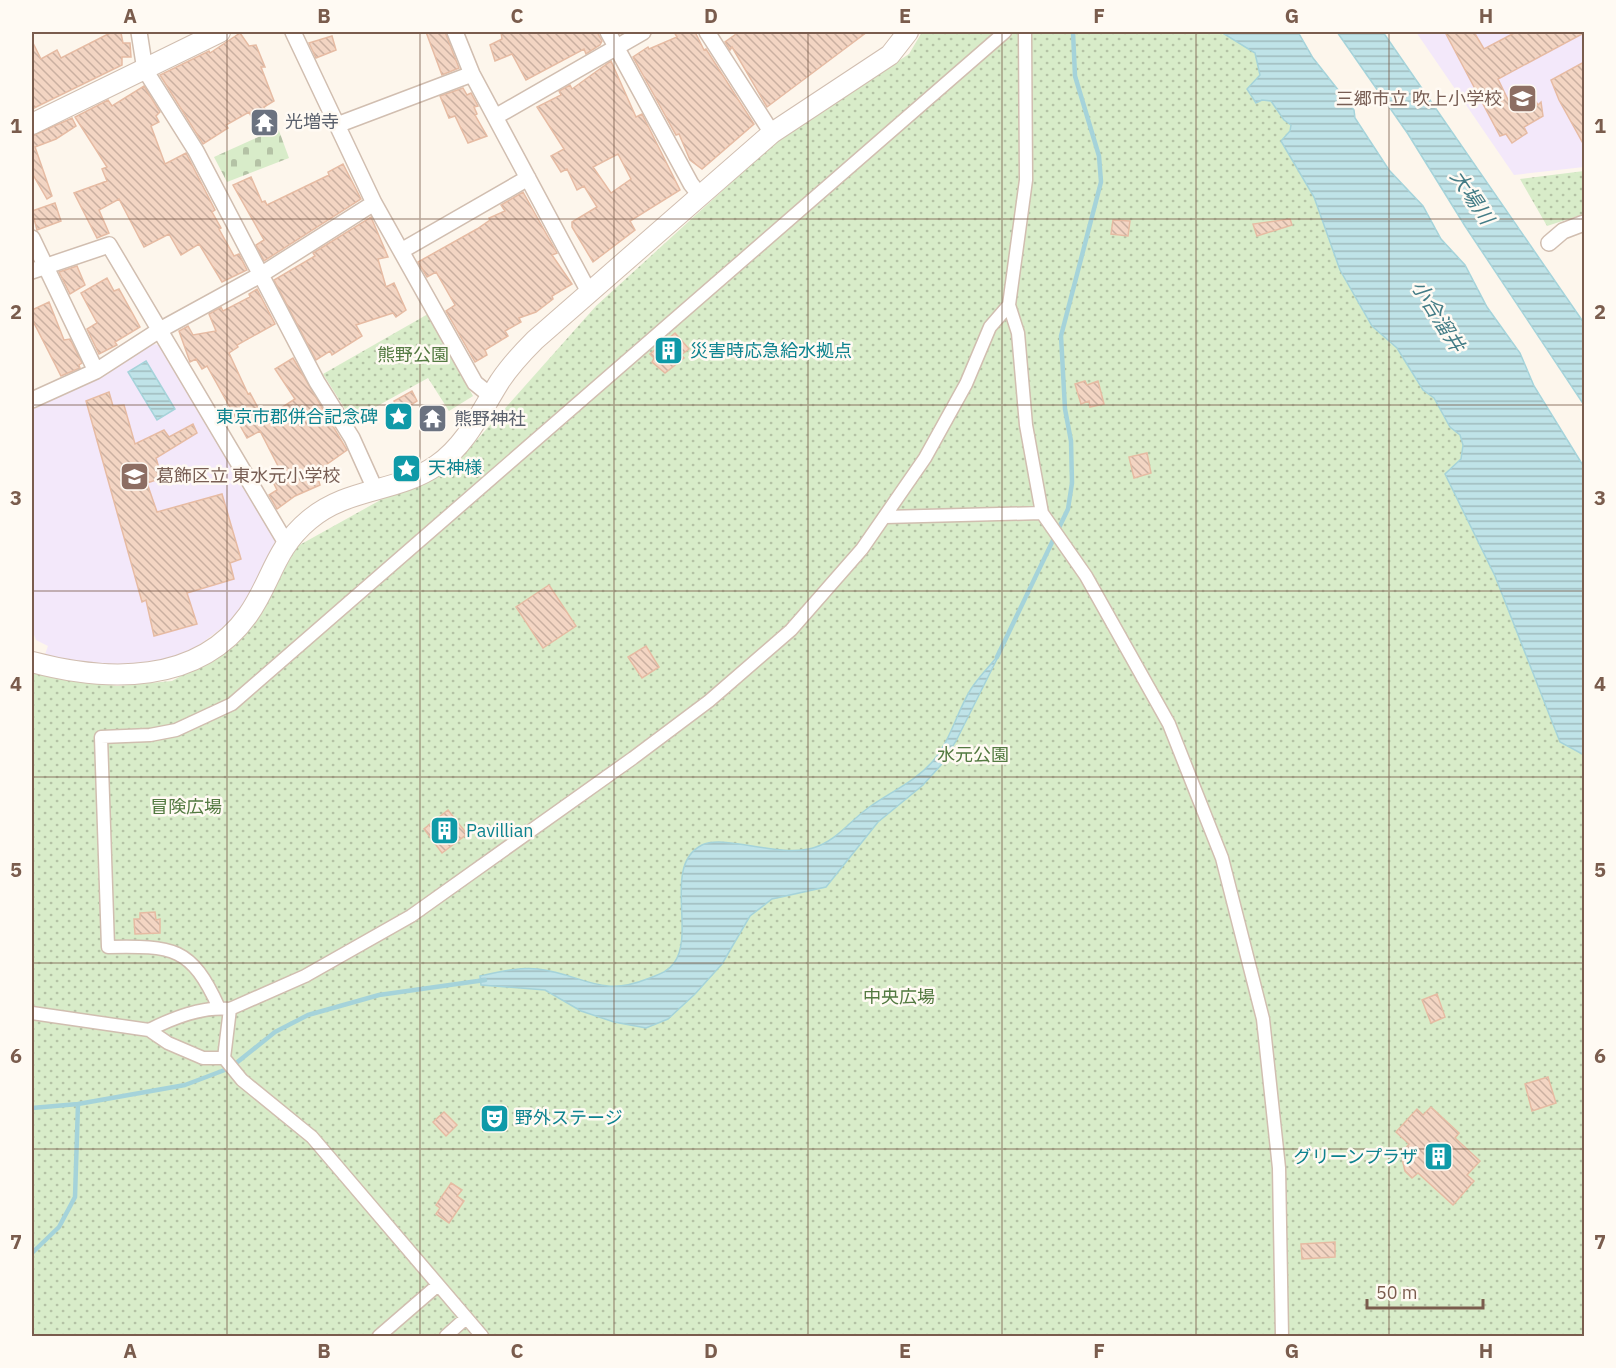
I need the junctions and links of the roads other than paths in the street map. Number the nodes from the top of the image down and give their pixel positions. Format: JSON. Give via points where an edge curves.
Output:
{"nodes":[{"id":1,"x":139,"y":32,"type":"edge"},
{"id":2,"x":220,"y":32,"type":"edge"},
{"id":3,"x":293,"y":32,"type":"edge"},
{"id":4,"x":455,"y":32,"type":"edge"},
{"id":5,"x":608,"y":32,"type":"edge"},
{"id":6,"x":643,"y":32,"type":"edge"},
{"id":7,"x":707,"y":32,"type":"edge"},
{"id":8,"x":908,"y":32,"type":"edge"},
{"id":9,"x":1005,"y":32,"type":"edge"},
{"id":10,"x":1025,"y":32,"type":"edge"},
{"id":11,"x":616,"y":47,"type":"junction"},
{"id":12,"x":145,"y":70,"type":"junction"},
{"id":13,"x":472,"y":74,"type":"junction"},
{"id":14,"x":495,"y":117,"type":"junction"},
{"id":15,"x":32,"y":124,"type":"edge"},
{"id":16,"x":337,"y":125,"type":"junction"},
{"id":17,"x":772,"y":133,"type":"junction"},
{"id":18,"x":528,"y":178,"type":"junction"},
{"id":19,"x":699,"y":194,"type":"junction"},
{"id":20,"x":374,"y":203,"type":"junction"},
{"id":21,"x":1584,"y":223,"type":"edge"},
{"id":22,"x":32,"y":238,"type":"edge"},
{"id":23,"x":1548,"y":243,"type":"dead end"},
{"id":24,"x":401,"y":251,"type":"junction"},
{"id":25,"x":38,"y":268,"type":"edge"},
{"id":26,"x":262,"y":274,"type":"junction"},
{"id":27,"x":589,"y":292,"type":"junction"},
{"id":28,"x":1009,"y":305,"type":"junction"},
{"id":29,"x":158,"y":331,"type":"junction"},
{"id":30,"x":96,"y":371,"type":"junction"},
{"id":31,"x":491,"y":396,"type":"junction"},
{"id":32,"x":32,"y":400,"type":"edge"},
{"id":33,"x":375,"y":489,"type":"junction"},
{"id":34,"x":1042,"y":513,"type":"junction"},
{"id":35,"x":885,"y":517,"type":"junction"},
{"id":36,"x":286,"y":543,"type":"junction"},
{"id":37,"x":32,"y":662,"type":"edge"},
{"id":38,"x":224,"y":1008,"type":"junction"},
{"id":39,"x":32,"y":1013,"type":"edge"},
{"id":40,"x":149,"y":1030,"type":"junction"},
{"id":41,"x":225,"y":1060,"type":"junction"},
{"id":42,"x":438,"y":1285,"type":"junction"},
{"id":43,"x":466,"y":1318,"type":"junction"},
{"id":44,"x":379,"y":1336,"type":"edge"},
{"id":45,"x":446,"y":1336,"type":"edge"},
{"id":46,"x":482,"y":1336,"type":"edge"},
{"id":47,"x":1281,"y":1336,"type":"edge"}],
"edges":[{"from":1,"to":12,"type":"street"},
{"from":2,"to":12,"type":"street"},
{"from":3,"to":16,"type":"street"},
{"from":4,"to":13,"type":"street"},
{"from":5,"to":11,"type":"street"},
{"from":6,"to":11,"type":"street"},
{"from":7,"to":17,"type":"street"},
{"from":8,"to":17,"type":"street","via":[[890,55]]},
{"from":9,"to":38,"type":"street","via":[[232,704],[176,730],[101,737],[108,947],[155,948],[184,957],[196,965]]},
{"from":10,"to":28,"type":"street","via":[[1026,180]]},
{"from":11,"to":14,"type":"street"},
{"from":11,"to":19,"type":"street"},
{"from":12,"to":15,"type":"street"},
{"from":12,"to":26,"type":"street","via":[[196,151]]},
{"from":13,"to":14,"type":"street"},
{"from":13,"to":16,"type":"street"},
{"from":14,"to":18,"type":"street"},
{"from":16,"to":20,"type":"street"},
{"from":17,"to":19,"type":"street"},
{"from":18,"to":24,"type":"street"},
{"from":18,"to":27,"type":"street"},
{"from":19,"to":27,"type":"street"},
{"from":20,"to":24,"type":"street"},
{"from":20,"to":26,"type":"street"},
{"from":21,"to":23,"type":"street","via":[[1563,231]]},
{"from":22,"to":25,"type":"street"},
{"from":24,"to":31,"type":"street","via":[[475,383]]},
{"from":25,"to":29,"type":"street","via":[[109,245]]},
{"from":25,"to":30,"type":"street"},
{"from":26,"to":29,"type":"street"},
{"from":26,"to":33,"type":"street","via":[[317,382],[352,438]]},
{"from":27,"to":31,"type":"street","via":[[520,356]]},
{"from":28,"to":34,"type":"street","via":[[1018,333],[1026,425]]},
{"from":28,"to":35,"type":"street","via":[[990,327],[966,384],[926,458]]},
{"from":29,"to":30,"type":"street"},
{"from":29,"to":36,"type":"street"},
{"from":30,"to":32,"type":"street"},
{"from":31,"to":33,"type":"street","via":[[462,441],[438,465],[415,478]]},
{"from":33,"to":36,"type":"street","via":[[325,507]]},
{"from":34,"to":35,"type":"street"},
{"from":34,"to":47,"type":"street","via":[[1086,576],[1170,724],[1222,858],[1263,1019],[1286,1224]]},
{"from":35,"to":38,"type":"street","via":[[791,630],[709,701],[643,751],[411,916],[305,976]]},
{"from":36,"to":37,"type":"street","via":[[249,614],[218,644],[184,664],[157,673],[122,676]]},
{"from":38,"to":40,"type":"street","via":[[173,1018]]},
{"from":38,"to":41,"type":"street"},
{"from":39,"to":40,"type":"street"},
{"from":40,"to":41,"type":"street","via":[[202,1058]]},
{"from":41,"to":42,"type":"street","via":[[236,1074],[312,1137]]},
{"from":42,"to":43,"type":"street"},
{"from":42,"to":44,"type":"street"},
{"from":43,"to":45,"type":"street"},
{"from":43,"to":46,"type":"street"}]}
